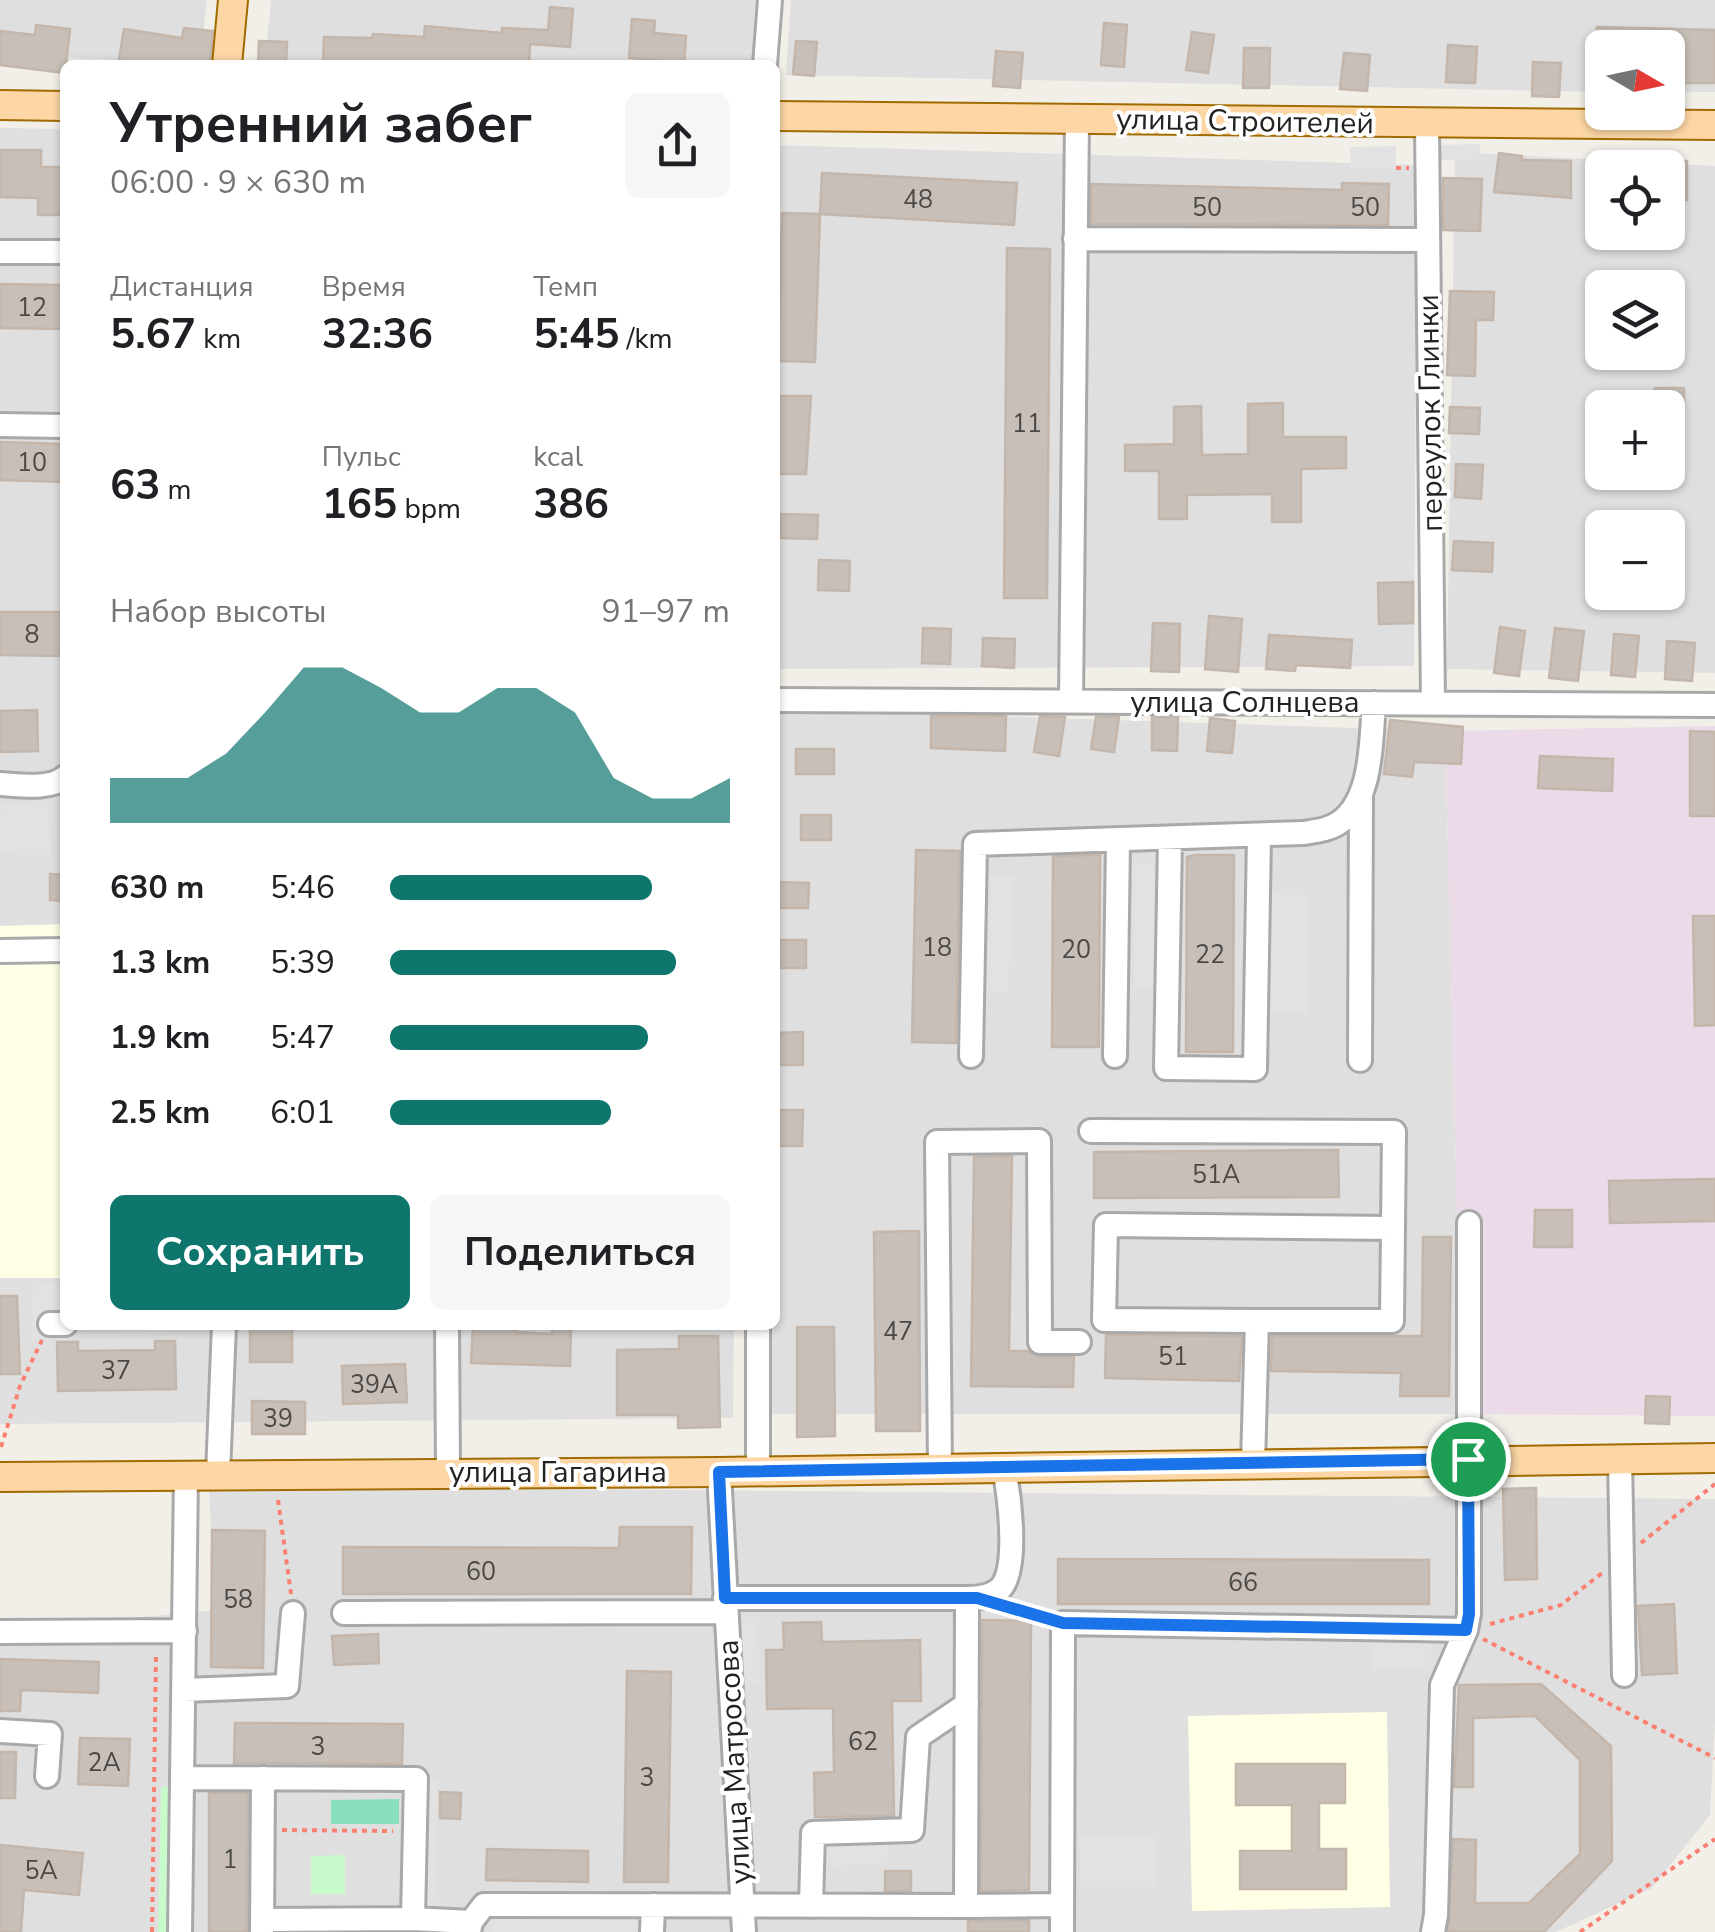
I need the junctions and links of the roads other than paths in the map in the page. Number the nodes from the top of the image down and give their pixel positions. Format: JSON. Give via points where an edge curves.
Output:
{"nodes":[{"id":1,"x":233,"y":0,"type":"edge"},
{"id":2,"x":770,"y":0,"type":"edge"},
{"id":3,"x":227,"y":60,"type":"edge"},
{"id":4,"x":765,"y":60,"type":"edge"},
{"id":5,"x":0,"y":105,"type":"edge"},
{"id":6,"x":60,"y":106,"type":"edge"},
{"id":7,"x":780,"y":116,"type":"edge"},
{"id":8,"x":1077,"y":120,"type":"junction"},
{"id":9,"x":1426,"y":124,"type":"junction"},
{"id":10,"x":1715,"y":125,"type":"edge"},
{"id":11,"x":1076,"y":239,"type":"junction"},
{"id":12,"x":1428,"y":240,"type":"junction"},
{"id":13,"x":0,"y":252,"type":"edge"},
{"id":14,"x":60,"y":252,"type":"edge"},
{"id":15,"x":0,"y":425,"type":"edge"},
{"id":16,"x":60,"y":426,"type":"edge"},
{"id":17,"x":780,"y":700,"type":"edge"},
{"id":18,"x":1071,"y":702,"type":"junction"},
{"id":19,"x":1374,"y":703,"type":"junction"},
{"id":20,"x":1434,"y":704,"type":"junction"},
{"id":21,"x":1715,"y":705,"type":"edge"},
{"id":22,"x":60,"y":781,"type":"edge"},
{"id":23,"x":0,"y":784,"type":"edge"},
{"id":24,"x":1361,"y":790,"type":"junction"},
{"id":25,"x":1259,"y":835,"type":"junction"},
{"id":26,"x":1170,"y":839,"type":"junction"},
{"id":27,"x":1118,"y":841,"type":"junction"},
{"id":28,"x":60,"y":950,"type":"edge"},
{"id":29,"x":0,"y":951,"type":"edge"},
{"id":30,"x":970,"y":1056,"type":"dead end"},
{"id":31,"x":1115,"y":1056,"type":"dead end"},
{"id":32,"x":1360,"y":1060,"type":"dead end"},
{"id":33,"x":1091,"y":1130,"type":"dead end"},
{"id":34,"x":1470,"y":1224,"type":"dead end"},
{"id":35,"x":1393,"y":1228,"type":"junction"},
{"id":36,"x":1256,"y":1321,"type":"junction"},
{"id":37,"x":224,"y":1330,"type":"edge"},
{"id":38,"x":448,"y":1330,"type":"edge"},
{"id":39,"x":758,"y":1330,"type":"edge"},
{"id":40,"x":1079,"y":1342,"type":"dead end"},
{"id":41,"x":1620,"y":1458,"type":"junction"},
{"id":42,"x":1715,"y":1458,"type":"edge"},
{"id":43,"x":1468,"y":1459,"type":"junction"},
{"id":44,"x":1253,"y":1463,"type":"junction"},
{"id":45,"x":1004,"y":1468,"type":"junction"},
{"id":46,"x":940,"y":1469,"type":"junction"},
{"id":47,"x":758,"y":1471,"type":"junction"},
{"id":48,"x":448,"y":1472,"type":"junction"},
{"id":49,"x":719,"y":1472,"type":"junction"},
{"id":50,"x":218,"y":1474,"type":"junction"},
{"id":51,"x":186,"y":1475,"type":"junction"},
{"id":52,"x":0,"y":1477,"type":"edge"},
{"id":53,"x":972,"y":1598,"type":"junction"},
{"id":54,"x":725,"y":1605,"type":"junction"},
{"id":55,"x":293,"y":1613,"type":"road end"},
{"id":56,"x":344,"y":1614,"type":"dead end"},
{"id":57,"x":1466,"y":1630,"type":"junction"},
{"id":58,"x":184,"y":1631,"type":"junction"},
{"id":59,"x":0,"y":1632,"type":"edge"},
{"id":60,"x":1624,"y":1675,"type":"dead end"},
{"id":61,"x":184,"y":1690,"type":"junction"},
{"id":62,"x":966,"y":1704,"type":"junction"},
{"id":63,"x":0,"y":1731,"type":"edge"},
{"id":64,"x":46,"y":1776,"type":"dead end"},
{"id":65,"x":182,"y":1778,"type":"junction"},
{"id":66,"x":262,"y":1778,"type":"junction"},
{"id":67,"x":653,"y":1905,"type":"junction"},
{"id":68,"x":1062,"y":1905,"type":"junction"},
{"id":69,"x":743,"y":1906,"type":"junction"},
{"id":70,"x":812,"y":1906,"type":"junction"},
{"id":71,"x":966,"y":1906,"type":"junction"},
{"id":72,"x":413,"y":1919,"type":"junction"},
{"id":73,"x":262,"y":1926,"type":"edge"},
{"id":74,"x":470,"y":1927,"type":"edge"},
{"id":75,"x":180,"y":1932,"type":"edge"},
{"id":76,"x":652,"y":1932,"type":"edge"},
{"id":77,"x":744,"y":1932,"type":"edge"},
{"id":78,"x":1062,"y":1932,"type":"edge"},
{"id":79,"x":1432,"y":1932,"type":"edge"}],
"edges":[{"from":1,"to":3,"type":"main road"},
{"from":2,"to":4,"type":"street"},
{"from":5,"to":6,"type":"main road"},
{"from":7,"to":8,"type":"main road","name":"улица Строителей"},
{"from":8,"to":9,"type":"main road","name":"улица Строителей"},
{"from":8,"to":11,"type":"street"},
{"from":9,"to":10,"type":"main road","name":"улица Строителей"},
{"from":9,"to":12,"type":"street","name":"переулок Глинки"},
{"from":11,"to":12,"type":"street"},
{"from":11,"to":18,"type":"street"},
{"from":12,"to":20,"type":"street","name":"переулок Глинки"},
{"from":13,"to":14,"type":"street"},
{"from":15,"to":16,"type":"street"},
{"from":17,"to":18,"type":"street","name":"улица Солнцева"},
{"from":18,"to":19,"type":"street","name":"улица Солнцева"},
{"from":19,"to":20,"type":"street","name":"улица Солнцева"},
{"from":19,"to":24,"type":"street"},
{"from":20,"to":21,"type":"street","name":"улица Солнцева"},
{"from":22,"to":23,"type":"street"},
{"from":24,"to":25,"type":"street","via":[[1354,809],[1330,828]]},
{"from":24,"to":32,"type":"street"},
{"from":25,"to":26,"type":"street"},
{"from":25,"to":26,"type":"street","via":[[1255,1069],[1166,1068]]},
{"from":26,"to":27,"type":"street"},
{"from":27,"to":30,"type":"street","via":[[975,844]]},
{"from":27,"to":31,"type":"street"},
{"from":28,"to":29,"type":"street"},
{"from":33,"to":35,"type":"street","via":[[1394,1132]]},
{"from":34,"to":43,"type":"street"},
{"from":35,"to":36,"type":"street","via":[[1392,1321]]},
{"from":35,"to":36,"type":"street","via":[[1106,1226],[1104,1320]]},
{"from":36,"to":44,"type":"street"},
{"from":37,"to":50,"type":"street"},
{"from":38,"to":48,"type":"street"},
{"from":39,"to":47,"type":"street"},
{"from":40,"to":46,"type":"street","via":[[1040,1342],[1039,1141],[937,1142]]},
{"from":41,"to":42,"type":"main road","name":"улица Гагарина"},
{"from":41,"to":43,"type":"main road","name":"улица Гагарина"},
{"from":41,"to":60,"type":"street"},
{"from":43,"to":44,"type":"main road","name":"улица Гагарина"},
{"from":43,"to":57,"type":"street"},
{"from":44,"to":45,"type":"main road","name":"улица Гагарина"},
{"from":45,"to":46,"type":"main road","name":"улица Гагарина"},
{"from":45,"to":53,"type":"street","via":[[1007,1570],[994,1593]]},
{"from":46,"to":47,"type":"main road","name":"улица Гагарина"},
{"from":47,"to":49,"type":"main road","name":"улица Гагарина"},
{"from":48,"to":49,"type":"main road","name":"улица Гагарина"},
{"from":48,"to":50,"type":"main road","name":"улица Гагарина"},
{"from":49,"to":54,"type":"street","name":"улица Матросова"},
{"from":50,"to":51,"type":"main road","name":"улица Гагарина"},
{"from":51,"to":52,"type":"main road","name":"улица Гагарина"},
{"from":51,"to":58,"type":"street"},
{"from":53,"to":54,"type":"street"},
{"from":53,"to":62,"type":"street"},
{"from":54,"to":56,"type":"street"},
{"from":54,"to":69,"type":"street","name":"улица Матросова"},
{"from":55,"to":61,"type":"street","via":[[287,1686]]},
{"from":57,"to":68,"type":"street","via":[[1063,1623]]},
{"from":57,"to":79,"type":"street","via":[[1442,1686]]},
{"from":58,"to":59,"type":"street"},
{"from":58,"to":61,"type":"street"},
{"from":61,"to":65,"type":"street"},
{"from":62,"to":70,"type":"street","via":[[918,1737],[912,1830],[813,1834]]},
{"from":62,"to":71,"type":"street"},
{"from":63,"to":64,"type":"street","via":[[50,1734]]},
{"from":65,"to":66,"type":"street"},
{"from":65,"to":75,"type":"street"},
{"from":66,"to":72,"type":"street","via":[[416,1780]]},
{"from":66,"to":73,"type":"street"},
{"from":67,"to":69,"type":"street"},
{"from":67,"to":74,"type":"street","via":[[484,1905]]},
{"from":67,"to":76,"type":"street"},
{"from":68,"to":71,"type":"street"},
{"from":68,"to":78,"type":"street"},
{"from":69,"to":70,"type":"street"},
{"from":69,"to":77,"type":"street","name":"улица Матросова"},
{"from":70,"to":71,"type":"street"},
{"from":72,"to":73,"type":"street"},
{"from":72,"to":74,"type":"street"}]}
